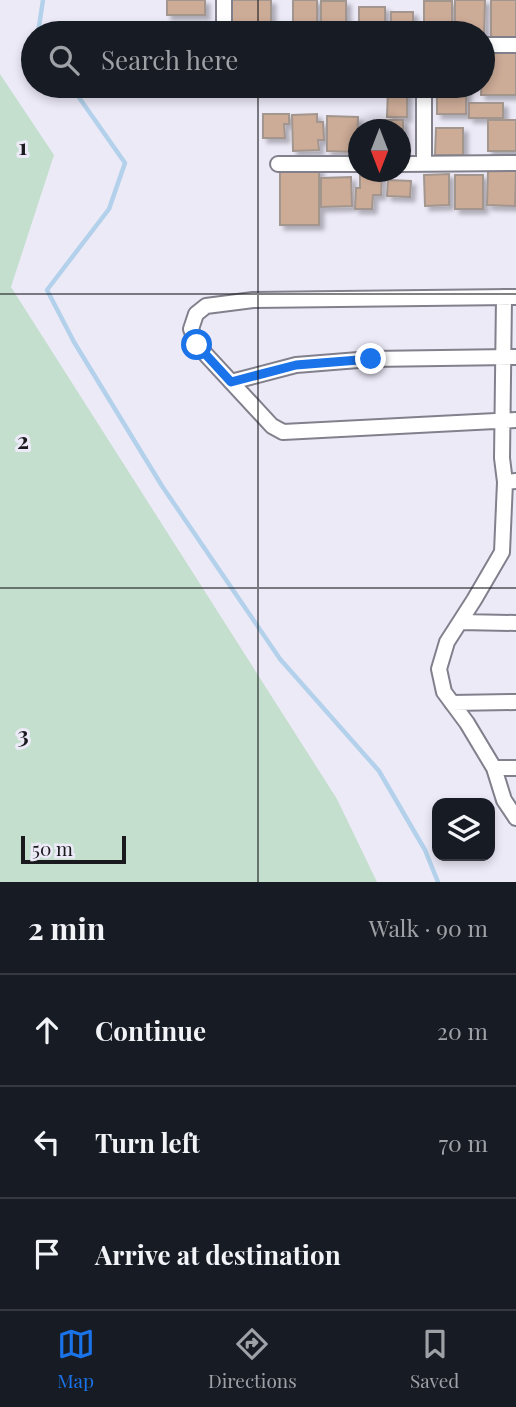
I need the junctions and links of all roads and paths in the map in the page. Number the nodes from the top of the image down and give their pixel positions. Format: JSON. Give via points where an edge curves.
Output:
{"nodes":[{"id":1,"x":224,"y":0,"type":"edge"},
{"id":2,"x":224,"y":21,"type":"edge"},
{"id":3,"x":495,"y":45,"type":"edge"},
{"id":4,"x":516,"y":46,"type":"edge"},
{"id":5,"x":424,"y":98,"type":"edge"},
{"id":6,"x":516,"y":163,"type":"edge"},
{"id":7,"x":278,"y":164,"type":"dead end"},
{"id":8,"x":348,"y":164,"type":"edge"},
{"id":9,"x":411,"y":164,"type":"edge"},
{"id":10,"x":424,"y":164,"type":"junction"},
{"id":11,"x":510,"y":297,"type":"edge"},
{"id":12,"x":510,"y":356,"type":"edge"},
{"id":13,"x":231,"y":382,"type":"junction"},
{"id":14,"x":510,"y":420,"type":"edge"},
{"id":15,"x":510,"y":481,"type":"edge"},
{"id":16,"x":509,"y":552,"type":"edge"},
{"id":17,"x":460,"y":622,"type":"junction"},
{"id":18,"x":516,"y":623,"type":"edge"},
{"id":19,"x":516,"y":702,"type":"edge"},
{"id":20,"x":452,"y":703,"type":"junction"},
{"id":21,"x":494,"y":768,"type":"junction"},
{"id":22,"x":516,"y":768,"type":"edge"},
{"id":23,"x":516,"y":818,"type":"edge"}],
"edges":[{"from":1,"to":2,"type":"street"},
{"from":3,"to":4,"type":"street"},
{"from":5,"to":10,"type":"street"},
{"from":6,"to":10,"type":"street"},
{"from":7,"to":8,"type":"street"},
{"from":9,"to":10,"type":"street"},
{"from":11,"to":12,"type":"street"},
{"from":11,"to":13,"type":"street","via":[[253,300],[206,306],[196,314],[191,328],[197,345]]},
{"from":12,"to":13,"type":"street","via":[[296,365]]},
{"from":12,"to":14,"type":"street"},
{"from":13,"to":14,"type":"street","via":[[283,432]]},
{"from":14,"to":15,"type":"street","via":[[502,458]]},
{"from":15,"to":16,"type":"street"},
{"from":16,"to":17,"type":"street"},
{"from":17,"to":18,"type":"street"},
{"from":17,"to":20,"type":"street","via":[[447,642],[439,669],[444,692]]},
{"from":19,"to":20,"type":"street"},
{"from":20,"to":21,"type":"street"},
{"from":21,"to":22,"type":"street"},
{"from":21,"to":23,"type":"street"}]}
